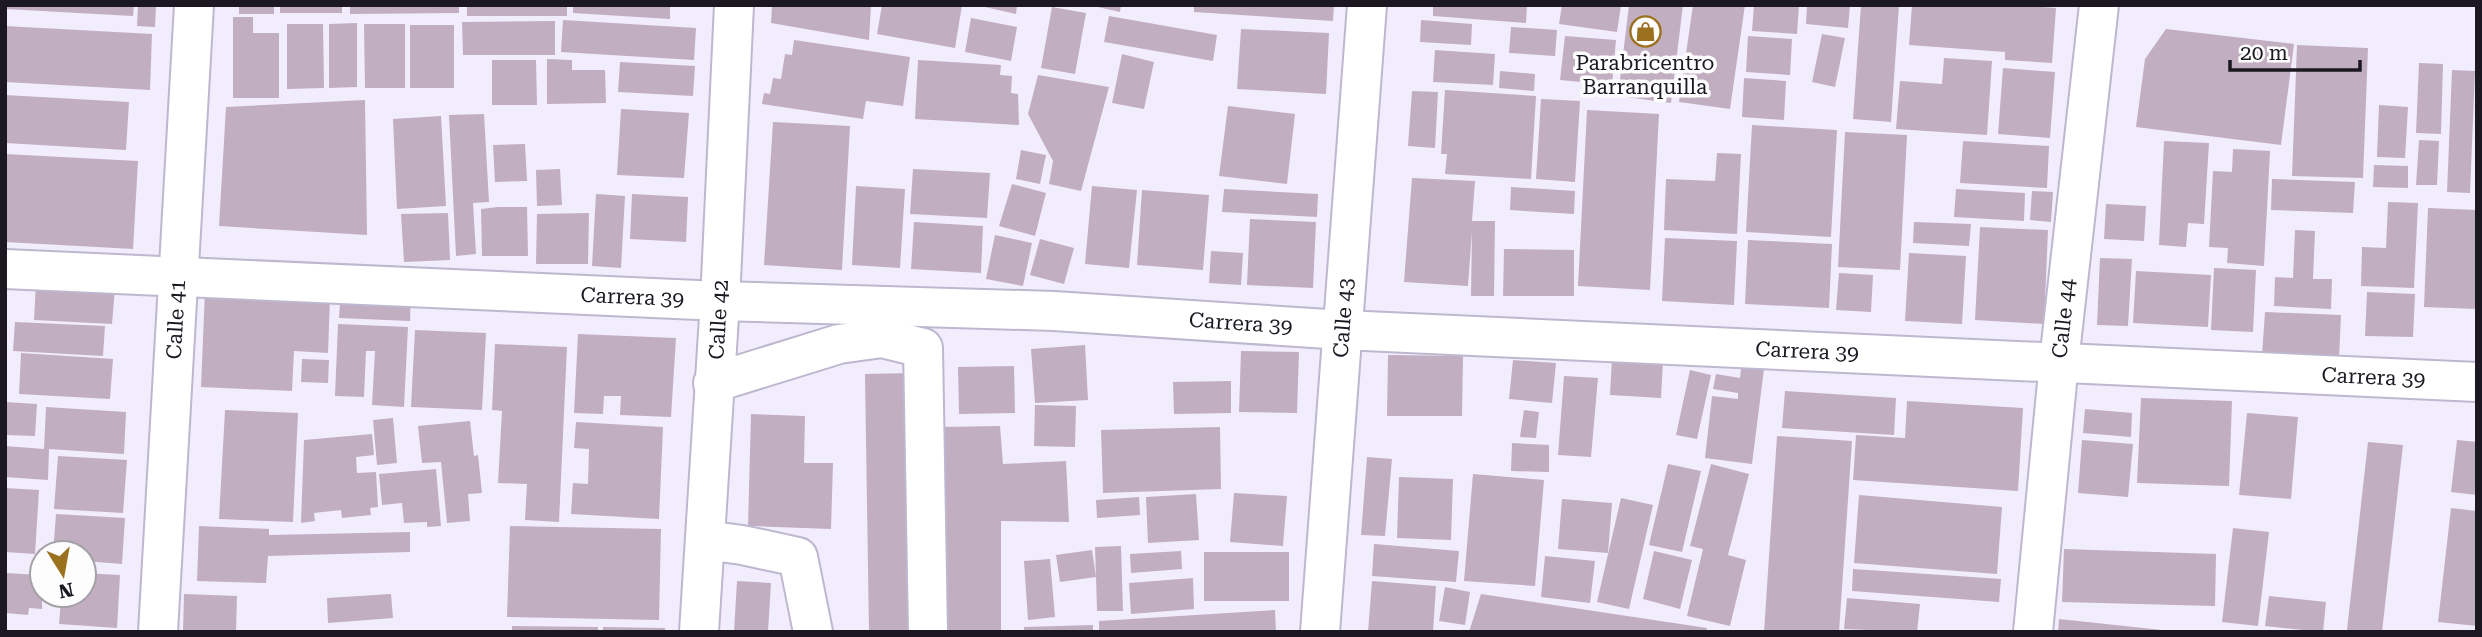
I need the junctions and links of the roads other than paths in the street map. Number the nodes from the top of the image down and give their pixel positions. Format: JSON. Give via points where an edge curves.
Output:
{"nodes":[{"id":1,"x":194,"y":5,"type":"edge"},
{"id":2,"x":734,"y":5,"type":"edge"},
{"id":3,"x":1367,"y":5,"type":"edge"},
{"id":4,"x":2099,"y":5,"type":"edge"},
{"id":5,"x":5,"y":269,"type":"edge"},
{"id":6,"x":179,"y":277,"type":"junction"},
{"id":7,"x":719,"y":301,"type":"junction"},
{"id":8,"x":1343,"y":330,"type":"junction"},
{"id":9,"x":2059,"y":362,"type":"junction"},
{"id":10,"x":2477,"y":382,"type":"edge"},
{"id":11,"x":713,"y":383,"type":"junction"},
{"id":12,"x":705,"y":540,"type":"junction"},
{"id":13,"x":158,"y":632,"type":"edge"},
{"id":14,"x":699,"y":632,"type":"edge"},
{"id":15,"x":813,"y":632,"type":"edge"},
{"id":16,"x":928,"y":632,"type":"edge"},
{"id":17,"x":1320,"y":632,"type":"edge"},
{"id":18,"x":2034,"y":632,"type":"edge"}],
"edges":[{"from":1,"to":6,"type":"street","name":"Calle 41"},
{"from":2,"to":7,"type":"street","name":"Calle 42"},
{"from":3,"to":8,"type":"street","name":"Calle 43"},
{"from":4,"to":9,"type":"street","name":"Calle 44"},
{"from":5,"to":6,"type":"street","name":"Carrera 39"},
{"from":6,"to":7,"type":"street","name":"Carrera 39"},
{"from":6,"to":13,"type":"street","name":"Calle 41"},
{"from":7,"to":8,"type":"street","name":"Carrera 39","via":[[1054,311]]},
{"from":7,"to":11,"type":"street","name":"Calle 42"},
{"from":8,"to":9,"type":"street","name":"Carrera 39"},
{"from":8,"to":17,"type":"street","name":"Calle 43"},
{"from":9,"to":10,"type":"street","name":"Carrera 39"},
{"from":9,"to":18,"type":"street","name":"Calle 44"},
{"from":11,"to":12,"type":"street","name":"Calle 42"},
{"from":11,"to":16,"type":"street","via":[[839,344],[882,338],[923,348]]},
{"from":12,"to":14,"type":"street","name":"Calle 42"},
{"from":12,"to":15,"type":"street","via":[[798,556]]}]}
